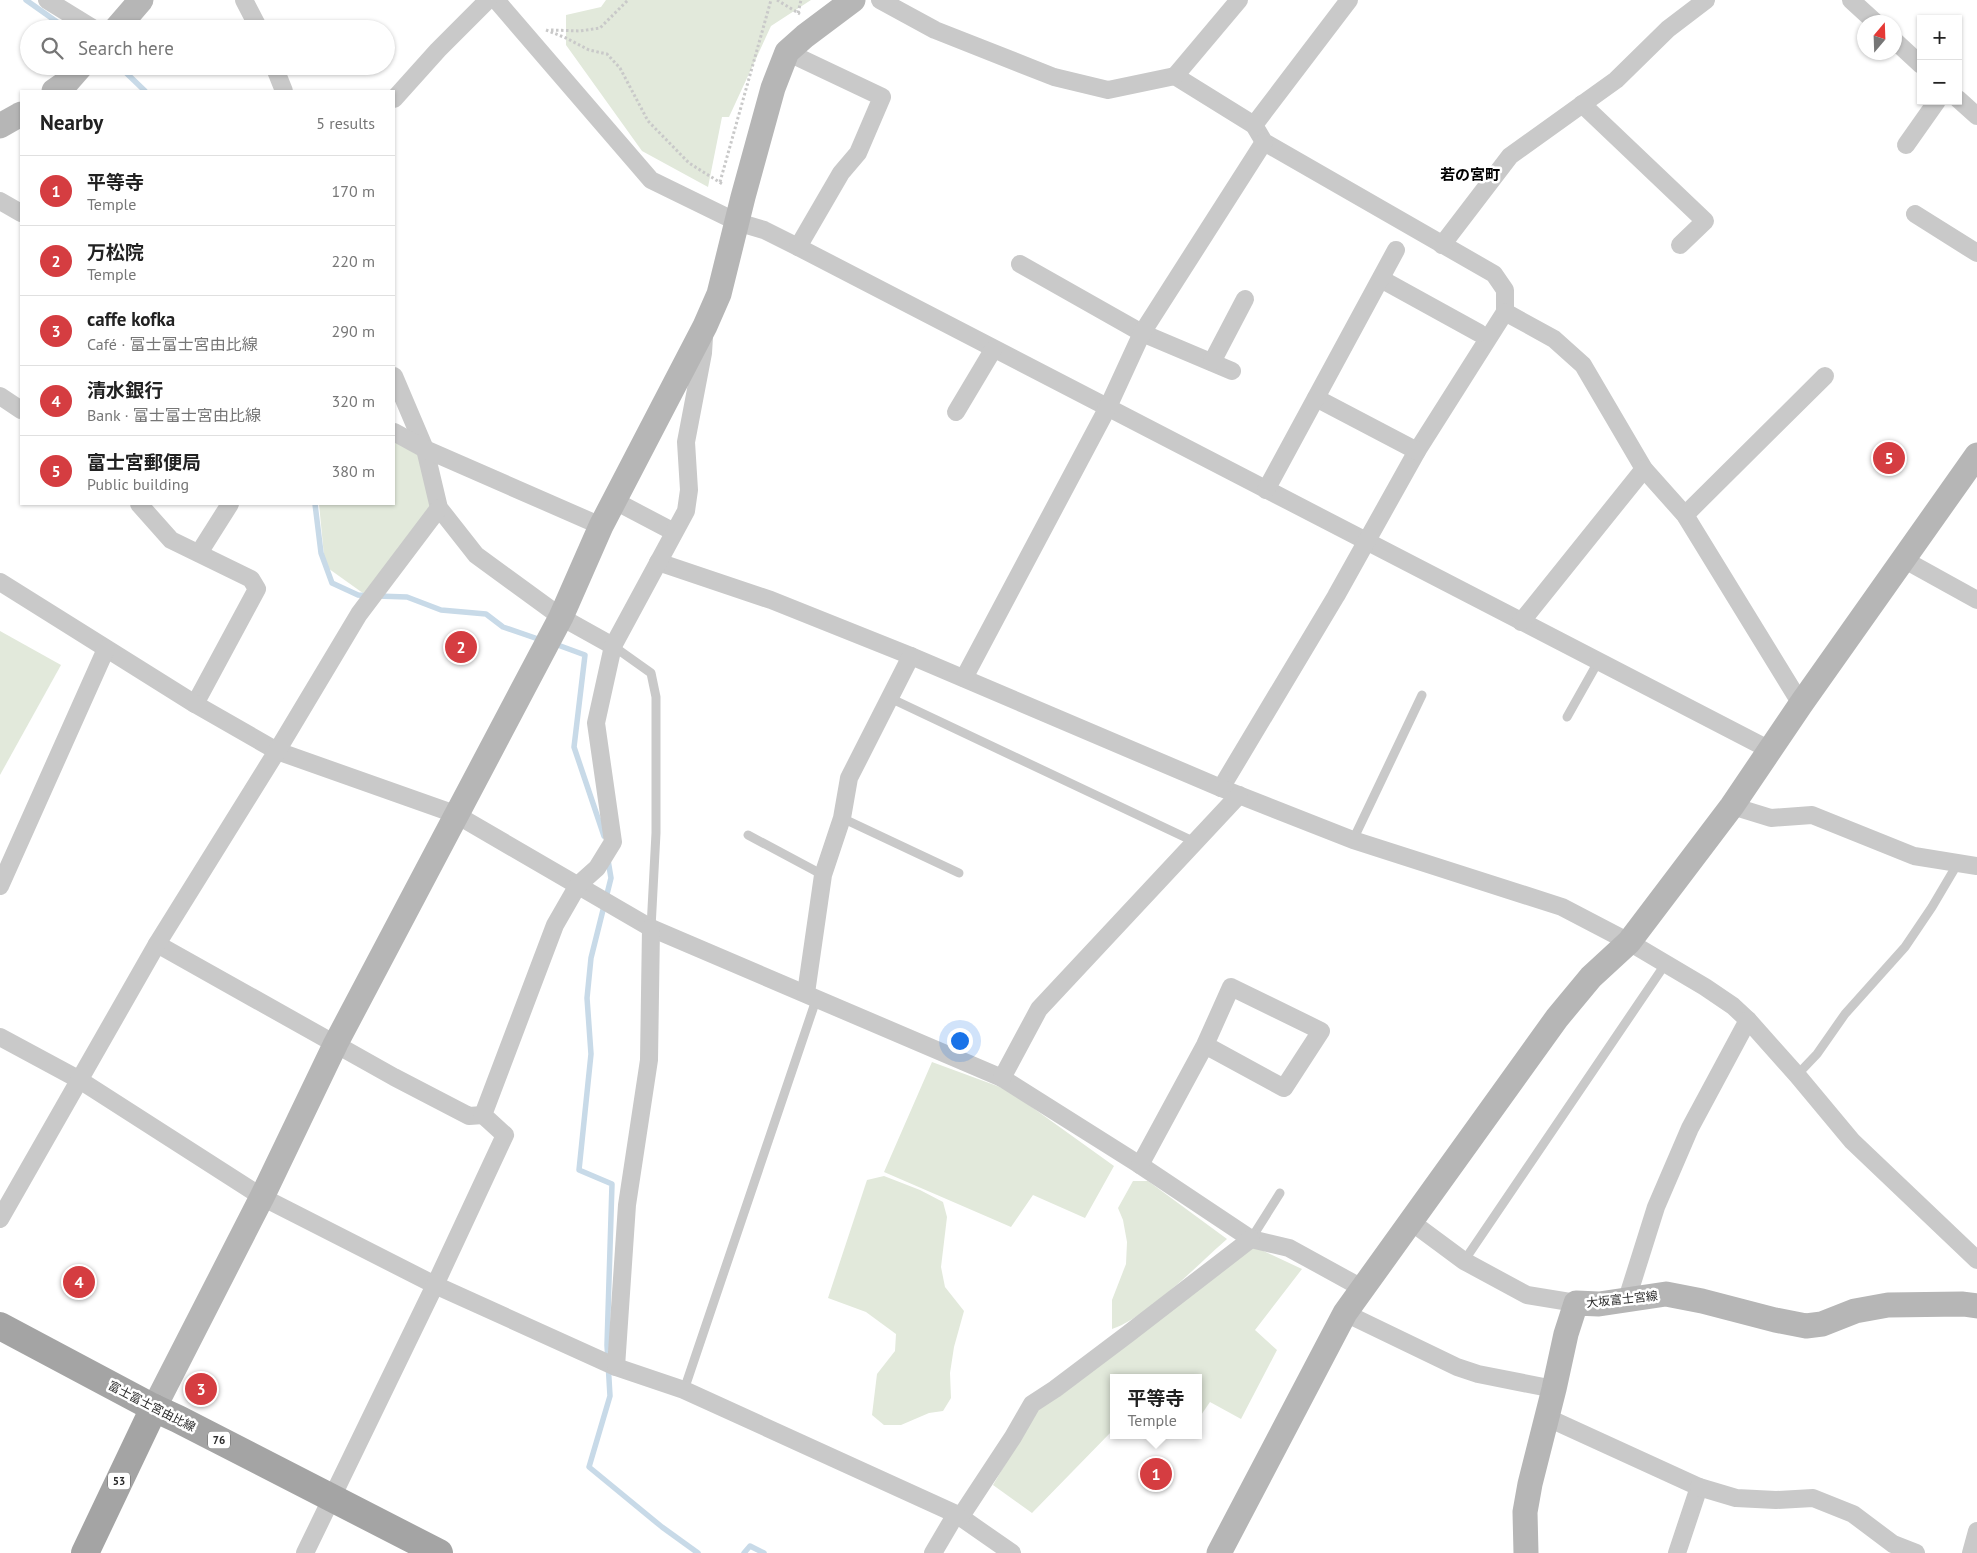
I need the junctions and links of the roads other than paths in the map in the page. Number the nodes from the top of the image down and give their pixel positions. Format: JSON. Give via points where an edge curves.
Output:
{"nodes":[{"id":1,"x":47,"y":0,"type":"edge"},
{"id":2,"x":141,"y":0,"type":"edge"},
{"id":3,"x":244,"y":0,"type":"edge"},
{"id":4,"x":488,"y":0,"type":"edge"},
{"id":5,"x":496,"y":0,"type":"edge"},
{"id":6,"x":853,"y":0,"type":"edge"},
{"id":7,"x":880,"y":0,"type":"edge"},
{"id":8,"x":1239,"y":0,"type":"edge"},
{"id":9,"x":1350,"y":0,"type":"edge"},
{"id":10,"x":1706,"y":0,"type":"edge"},
{"id":11,"x":1851,"y":0,"type":"edge"},
{"id":12,"x":1867,"y":15,"type":"edge"},
{"id":13,"x":79,"y":20,"type":"edge"},
{"id":14,"x":124,"y":20,"type":"edge"},
{"id":15,"x":254,"y":20,"type":"edge"},
{"id":16,"x":1902,"y":47,"type":"edge"},
{"id":17,"x":787,"y":52,"type":"junction"},
{"id":18,"x":1917,"y":61,"type":"edge"},
{"id":19,"x":73,"y":75,"type":"edge"},
{"id":20,"x":278,"y":75,"type":"edge"},
{"id":21,"x":1175,"y":76,"type":"junction"},
{"id":22,"x":55,"y":90,"type":"edge"},
{"id":23,"x":284,"y":90,"type":"edge"},
{"id":24,"x":395,"y":98,"type":"edge"},
{"id":25,"x":1962,"y":103,"type":"edge"},
{"id":26,"x":1582,"y":104,"type":"junction"},
{"id":27,"x":1934,"y":105,"type":"edge"},
{"id":28,"x":1977,"y":116,"type":"edge"},
{"id":29,"x":1254,"y":125,"type":"junction"},
{"id":30,"x":1264,"y":142,"type":"junction"},
{"id":31,"x":1906,"y":145,"type":"dead end"},
{"id":32,"x":0,"y":201,"type":"edge"},
{"id":33,"x":20,"y":212,"type":"edge"},
{"id":34,"x":1915,"y":214,"type":"dead end"},
{"id":35,"x":737,"y":222,"type":"junction"},
{"id":36,"x":1442,"y":245,"type":"junction"},
{"id":37,"x":1680,"y":245,"type":"dead end"},
{"id":38,"x":798,"y":247,"type":"junction"},
{"id":39,"x":1396,"y":250,"type":"dead end"},
{"id":40,"x":1977,"y":253,"type":"edge"},
{"id":41,"x":1020,"y":264,"type":"dead end"},
{"id":42,"x":1381,"y":279,"type":"junction"},
{"id":43,"x":1245,"y":299,"type":"dead end"},
{"id":44,"x":1505,"y":312,"type":"junction"},
{"id":45,"x":705,"y":326,"type":"junction"},
{"id":46,"x":1142,"y":333,"type":"junction"},
{"id":47,"x":1479,"y":333,"type":"dead end"},
{"id":48,"x":993,"y":350,"type":"junction"},
{"id":49,"x":1212,"y":362,"type":"junction"},
{"id":50,"x":1232,"y":371,"type":"dead end"},
{"id":51,"x":1825,"y":376,"type":"dead end"},
{"id":52,"x":395,"y":378,"type":"edge"},
{"id":53,"x":0,"y":396,"type":"edge"},
{"id":54,"x":1316,"y":398,"type":"junction"},
{"id":55,"x":1108,"y":407,"type":"junction"},
{"id":56,"x":20,"y":409,"type":"edge"},
{"id":57,"x":956,"y":412,"type":"dead end"},
{"id":58,"x":395,"y":433,"type":"edge"},
{"id":59,"x":425,"y":449,"type":"junction"},
{"id":60,"x":1417,"y":451,"type":"junction"},
{"id":61,"x":1977,"y":455,"type":"edge"},
{"id":62,"x":1644,"y":469,"type":"junction"},
{"id":63,"x":1266,"y":490,"type":"junction"},
{"id":64,"x":615,"y":501,"type":"junction"},
{"id":65,"x":140,"y":505,"type":"edge"},
{"id":66,"x":229,"y":505,"type":"edge"},
{"id":67,"x":439,"y":508,"type":"junction"},
{"id":68,"x":1685,"y":515,"type":"junction"},
{"id":69,"x":602,"y":526,"type":"junction"},
{"id":70,"x":674,"y":532,"type":"junction"},
{"id":71,"x":1366,"y":542,"type":"junction"},
{"id":72,"x":199,"y":552,"type":"junction"},
{"id":73,"x":1903,"y":559,"type":"junction"},
{"id":74,"x":658,"y":562,"type":"junction"},
{"id":75,"x":0,"y":582,"type":"edge"},
{"id":76,"x":1977,"y":600,"type":"edge"},
{"id":77,"x":561,"y":617,"type":"junction"},
{"id":78,"x":1521,"y":622,"type":"junction"},
{"id":79,"x":613,"y":646,"type":"junction"},
{"id":80,"x":106,"y":649,"type":"junction"},
{"id":81,"x":911,"y":656,"type":"junction"},
{"id":82,"x":1598,"y":662,"type":"junction"},
{"id":83,"x":964,"y":678,"type":"junction"},
{"id":84,"x":1422,"y":695,"type":"dead end"},
{"id":85,"x":890,"y":698,"type":"junction"},
{"id":86,"x":195,"y":704,"type":"junction"},
{"id":87,"x":1802,"y":704,"type":"junction"},
{"id":88,"x":1567,"y":717,"type":"dead end"},
{"id":89,"x":1770,"y":750,"type":"junction"},
{"id":90,"x":278,"y":751,"type":"junction"},
{"id":91,"x":1221,"y":788,"type":"junction"},
{"id":92,"x":1239,"y":795,"type":"junction"},
{"id":93,"x":1732,"y":806,"type":"junction"},
{"id":94,"x":455,"y":814,"type":"junction"},
{"id":95,"x":842,"y":818,"type":"junction"},
{"id":96,"x":748,"y":836,"type":"dead end"},
{"id":97,"x":1353,"y":840,"type":"junction"},
{"id":98,"x":1195,"y":842,"type":"junction"},
{"id":99,"x":1958,"y":863,"type":"junction"},
{"id":100,"x":1977,"y":866,"type":"edge"},
{"id":101,"x":959,"y":873,"type":"dead end"},
{"id":102,"x":824,"y":875,"type":"junction"},
{"id":103,"x":578,"y":885,"type":"junction"},
{"id":104,"x":0,"y":886,"type":"edge"},
{"id":105,"x":651,"y":928,"type":"junction"},
{"id":106,"x":1629,"y":942,"type":"junction"},
{"id":107,"x":157,"y":944,"type":"junction"},
{"id":108,"x":1666,"y":963,"type":"junction"},
{"id":109,"x":811,"y":996,"type":"junction"},
{"id":110,"x":1748,"y":1020,"type":"junction"},
{"id":111,"x":0,"y":1037,"type":"edge"},
{"id":112,"x":336,"y":1043,"type":"junction"},
{"id":113,"x":1205,"y":1045,"type":"junction"},
{"id":114,"x":1797,"y":1075,"type":"junction"},
{"id":115,"x":1002,"y":1078,"type":"junction"},
{"id":116,"x":78,"y":1079,"type":"junction"},
{"id":117,"x":483,"y":1115,"type":"junction"},
{"id":118,"x":1140,"y":1165,"type":"junction"},
{"id":119,"x":1280,"y":1193,"type":"dead end"},
{"id":120,"x":262,"y":1197,"type":"junction"},
{"id":121,"x":0,"y":1219,"type":"edge"},
{"id":122,"x":1410,"y":1221,"type":"junction"},
{"id":123,"x":1251,"y":1239,"type":"junction"},
{"id":124,"x":1977,"y":1260,"type":"edge"},
{"id":125,"x":1464,"y":1261,"type":"junction"},
{"id":126,"x":435,"y":1285,"type":"junction"},
{"id":127,"x":1362,"y":1288,"type":"junction"},
{"id":128,"x":1627,"y":1299,"type":"junction"},
{"id":129,"x":1576,"y":1303,"type":"junction"},
{"id":130,"x":1977,"y":1306,"type":"edge"},
{"id":131,"x":1345,"y":1313,"type":"junction"},
{"id":132,"x":0,"y":1326,"type":"edge"},
{"id":133,"x":616,"y":1367,"type":"junction"},
{"id":134,"x":1554,"y":1389,"type":"junction"},
{"id":135,"x":684,"y":1390,"type":"junction"},
{"id":136,"x":154,"y":1408,"type":"junction"},
{"id":137,"x":1546,"y":1417,"type":"junction"},
{"id":138,"x":1699,"y":1487,"type":"junction"},
{"id":139,"x":331,"y":1498,"type":"junction"},
{"id":140,"x":959,"y":1515,"type":"junction"},
{"id":141,"x":1977,"y":1531,"type":"edge"},
{"id":142,"x":85,"y":1553,"type":"edge"},
{"id":143,"x":305,"y":1553,"type":"edge"},
{"id":144,"x":438,"y":1553,"type":"edge"},
{"id":145,"x":933,"y":1553,"type":"edge"},
{"id":146,"x":1012,"y":1553,"type":"edge"},
{"id":147,"x":1219,"y":1553,"type":"edge"},
{"id":148,"x":1526,"y":1553,"type":"edge"},
{"id":149,"x":1677,"y":1553,"type":"edge"},
{"id":150,"x":1916,"y":1553,"type":"edge"},
{"id":151,"x":1971,"y":1553,"type":"edge"}],
"edges":[{"from":1,"to":13,"type":"street"},
{"from":2,"to":14,"type":"street"},
{"from":3,"to":15,"type":"street"},
{"from":4,"to":24,"type":"street"},
{"from":5,"to":35,"type":"street","via":[[651,180]]},
{"from":6,"to":17,"type":"street"},
{"from":7,"to":21,"type":"street","via":[[935,30],[1054,77],[1108,90]]},
{"from":8,"to":21,"type":"street"},
{"from":9,"to":29,"type":"street"},
{"from":10,"to":26,"type":"street","via":[[1668,29],[1616,80]]},
{"from":11,"to":12,"type":"street"},
{"from":16,"to":18,"type":"street"},
{"from":17,"to":35,"type":"street","via":[[773,88]]},
{"from":17,"to":38,"type":"street","via":[[882,97],[858,154],[841,173]]},
{"from":19,"to":22,"type":"street"},
{"from":20,"to":23,"type":"street"},
{"from":21,"to":29,"type":"street"},
{"from":25,"to":28,"type":"street"},
{"from":26,"to":36,"type":"street","via":[[1510,156]]},
{"from":26,"to":37,"type":"street","via":[[1705,221]]},
{"from":27,"to":31,"type":"street"},
{"from":29,"to":30,"type":"street"},
{"from":30,"to":36,"type":"street"},
{"from":30,"to":46,"type":"street"},
{"from":32,"to":33,"type":"street"},
{"from":34,"to":40,"type":"street"},
{"from":35,"to":38,"type":"street","via":[[764,230]]},
{"from":35,"to":45,"type":"street","via":[[719,294]]},
{"from":36,"to":44,"type":"street","via":[[1494,274],[1505,290]]},
{"from":38,"to":48,"type":"street"},
{"from":39,"to":42,"type":"street"},
{"from":41,"to":46,"type":"street"},
{"from":42,"to":47,"type":"street"},
{"from":42,"to":54,"type":"street"},
{"from":43,"to":49,"type":"street"},
{"from":44,"to":60,"type":"street"},
{"from":44,"to":62,"type":"street","via":[[1554,339],[1583,365]]},
{"from":45,"to":64,"type":"street"},
{"from":45,"to":70,"type":"street","via":[[686,442],[686,512]]},
{"from":46,"to":49,"type":"street"},
{"from":46,"to":55,"type":"street"},
{"from":48,"to":55,"type":"street"},
{"from":48,"to":57,"type":"street"},
{"from":49,"to":50,"type":"street"},
{"from":51,"to":68,"type":"street"},
{"from":52,"to":59,"type":"street"},
{"from":53,"to":56,"type":"street"},
{"from":54,"to":60,"type":"street"},
{"from":54,"to":63,"type":"street"},
{"from":55,"to":63,"type":"street"},
{"from":55,"to":83,"type":"street"},
{"from":58,"to":59,"type":"street"},
{"from":59,"to":67,"type":"street"},
{"from":59,"to":69,"type":"street"},
{"from":60,"to":71,"type":"street"},
{"from":61,"to":73,"type":"street"},
{"from":62,"to":68,"type":"street"},
{"from":62,"to":78,"type":"street"},
{"from":63,"to":71,"type":"street"},
{"from":64,"to":69,"type":"street"},
{"from":64,"to":70,"type":"street"},
{"from":65,"to":72,"type":"street","via":[[171,540]]},
{"from":66,"to":72,"type":"street"},
{"from":67,"to":77,"type":"street","via":[[476,555]]},
{"from":67,"to":90,"type":"street","via":[[359,614]]},
{"from":68,"to":87,"type":"street"},
{"from":69,"to":77,"type":"street"},
{"from":70,"to":74,"type":"street"},
{"from":71,"to":78,"type":"street"},
{"from":71,"to":91,"type":"street"},
{"from":72,"to":86,"type":"street","via":[[251,579],[257,589]]},
{"from":73,"to":76,"type":"street"},
{"from":73,"to":87,"type":"street"},
{"from":74,"to":79,"type":"street"},
{"from":74,"to":81,"type":"street","via":[[771,600]]},
{"from":75,"to":80,"type":"street"},
{"from":77,"to":79,"type":"street"},
{"from":77,"to":94,"type":"street"},
{"from":78,"to":82,"type":"street"},
{"from":79,"to":103,"type":"street","via":[[596,722],[613,842],[597,868]]},
{"from":79,"to":105,"type":"lane","via":[[652,673],[656,697],[656,833]]},
{"from":80,"to":86,"type":"street"},
{"from":80,"to":104,"type":"street"},
{"from":81,"to":83,"type":"street"},
{"from":81,"to":85,"type":"street"},
{"from":82,"to":88,"type":"lane"},
{"from":82,"to":89,"type":"street"},
{"from":83,"to":91,"type":"street"},
{"from":84,"to":97,"type":"lane"},
{"from":85,"to":95,"type":"street","via":[[849,778]]},
{"from":85,"to":98,"type":"lane"},
{"from":86,"to":90,"type":"street"},
{"from":87,"to":89,"type":"street"},
{"from":89,"to":93,"type":"street"},
{"from":90,"to":94,"type":"street"},
{"from":90,"to":107,"type":"street"},
{"from":91,"to":92,"type":"street"},
{"from":92,"to":97,"type":"street"},
{"from":92,"to":98,"type":"street"},
{"from":93,"to":99,"type":"street","via":[[1771,818],[1812,815],[1914,856]]},
{"from":93,"to":106,"type":"street"},
{"from":94,"to":103,"type":"street"},
{"from":94,"to":112,"type":"street"},
{"from":95,"to":101,"type":"lane"},
{"from":95,"to":102,"type":"street"},
{"from":96,"to":102,"type":"lane"},
{"from":97,"to":106,"type":"street","via":[[1562,907]]},
{"from":98,"to":115,"type":"street","via":[[1040,1009]]},
{"from":99,"to":100,"type":"street"},
{"from":99,"to":114,"type":"lane","via":[[1905,946]]},
{"from":102,"to":109,"type":"street"},
{"from":103,"to":105,"type":"street"},
{"from":103,"to":117,"type":"street","via":[[555,925]]},
{"from":105,"to":109,"type":"street"},
{"from":105,"to":133,"type":"street","via":[[649,1060],[627,1205]]},
{"from":106,"to":108,"type":"street"},
{"from":106,"to":122,"type":"street","via":[[1590,977],[1557,1018]]},
{"from":107,"to":112,"type":"street"},
{"from":107,"to":116,"type":"street"},
{"from":108,"to":110,"type":"street","via":[[1733,1006]]},
{"from":108,"to":125,"type":"lane"},
{"from":109,"to":115,"type":"street"},
{"from":109,"to":135,"type":"lane"},
{"from":110,"to":114,"type":"street"},
{"from":110,"to":128,"type":"street","via":[[1690,1128],[1656,1207]]},
{"from":111,"to":116,"type":"street"},
{"from":112,"to":117,"type":"street","via":[[469,1116]]},
{"from":112,"to":120,"type":"street"},
{"from":113,"to":113,"type":"street","via":[[1231,987],[1321,1031],[1284,1088]]},
{"from":113,"to":118,"type":"street"},
{"from":114,"to":124,"type":"street","via":[[1852,1141]]},
{"from":115,"to":118,"type":"street"},
{"from":116,"to":120,"type":"street"},
{"from":116,"to":121,"type":"street"},
{"from":117,"to":126,"type":"street","via":[[505,1136]]},
{"from":118,"to":123,"type":"street"},
{"from":119,"to":123,"type":"lane"},
{"from":120,"to":126,"type":"street"},
{"from":120,"to":136,"type":"street"},
{"from":122,"to":125,"type":"street"},
{"from":122,"to":127,"type":"street"},
{"from":123,"to":127,"type":"street","via":[[1289,1248]]},
{"from":123,"to":140,"type":"street","via":[[1032,1404]]},
{"from":125,"to":129,"type":"street","via":[[1527,1295]]},
{"from":126,"to":133,"type":"street"},
{"from":126,"to":139,"type":"street"},
{"from":127,"to":131,"type":"street"},
{"from":128,"to":129,"type":"street","name":"大坂富士宮線","via":[[1599,1304]]},
{"from":128,"to":130,"type":"street","name":"大坂富士宮線","via":[[1666,1294],[1806,1326],[1888,1305]]},
{"from":129,"to":134,"type":"street","name":"大坂富士宮線"},
{"from":131,"to":134,"type":"street","via":[[1457,1367]]},
{"from":131,"to":147,"type":"street"},
{"from":132,"to":136,"type":"main road","name":"富士富士宮由比線","number":"76"},
{"from":133,"to":135,"type":"street"},
{"from":134,"to":137,"type":"street","name":"大坂富士宮線"},
{"from":135,"to":140,"type":"street"},
{"from":136,"to":139,"type":"main road","name":"富士富士宮由比線","number":"76"},
{"from":136,"to":142,"type":"main road","number":"53"},
{"from":137,"to":138,"type":"street"},
{"from":137,"to":148,"type":"street","name":"大坂富士宮線","via":[[1525,1512]]},
{"from":138,"to":149,"type":"street"},
{"from":138,"to":150,"type":"street","via":[[1736,1498],[1812,1498],[1853,1514],[1893,1544]]},
{"from":139,"to":143,"type":"street"},
{"from":139,"to":144,"type":"main road","name":"富士富士宮由比線","number":"76"},
{"from":140,"to":145,"type":"street"},
{"from":140,"to":146,"type":"street"},
{"from":141,"to":151,"type":"street"}]}
